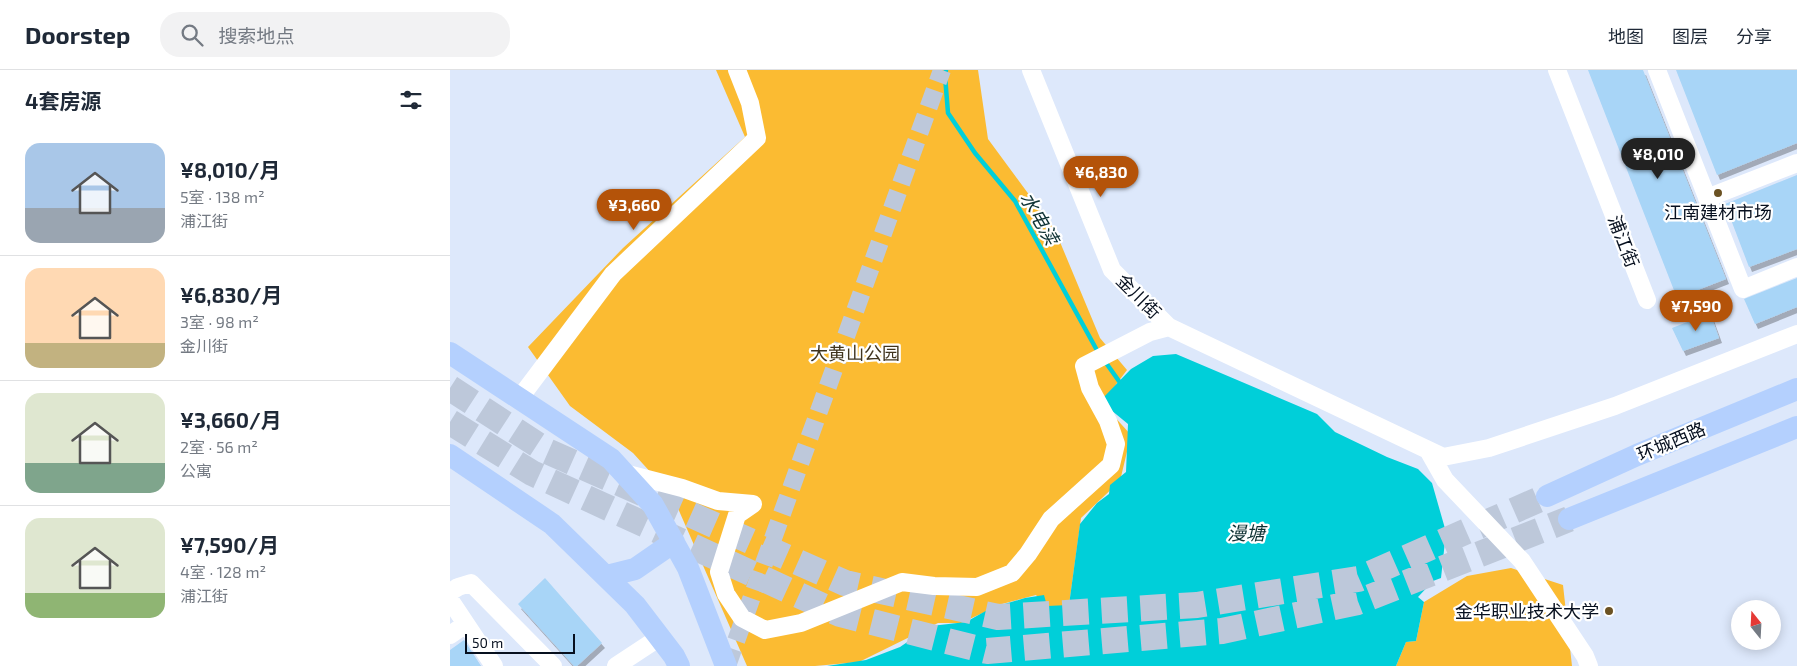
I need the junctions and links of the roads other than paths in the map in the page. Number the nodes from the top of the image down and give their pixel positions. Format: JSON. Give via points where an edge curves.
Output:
{"nodes":[{"id":1,"x":737,"y":70,"type":"edge"},
{"id":2,"x":1031,"y":70,"type":"edge"},
{"id":3,"x":1558,"y":70,"type":"edge"},
{"id":4,"x":1657,"y":70,"type":"edge"},
{"id":5,"x":1797,"y":163,"type":"edge"},
{"id":6,"x":1707,"y":198,"type":"junction"},
{"id":7,"x":1797,"y":267,"type":"edge"},
{"id":8,"x":1647,"y":300,"type":"dead end"},
{"id":9,"x":1169,"y":327,"type":"junction"},
{"id":10,"x":1797,"y":334,"type":"edge"},
{"id":11,"x":450,"y":353,"type":"edge"},
{"id":12,"x":1797,"y":389,"type":"edge"},
{"id":13,"x":519,"y":398,"type":"junction"},
{"id":14,"x":1797,"y":427,"type":"edge"},
{"id":15,"x":1428,"y":450,"type":"junction"},
{"id":16,"x":450,"y":455,"type":"edge"},
{"id":17,"x":624,"y":473,"type":"junction"},
{"id":18,"x":1547,"y":496,"type":"tunnel mouth"},
{"id":19,"x":1568,"y":519,"type":"tunnel mouth"},
{"id":20,"x":674,"y":542,"type":"junction"},
{"id":21,"x":607,"y":576,"type":"junction"},
{"id":22,"x":450,"y":592,"type":"edge"},
{"id":23,"x":450,"y":600,"type":"edge"},
{"id":24,"x":466,"y":624,"type":"junction"},
{"id":25,"x":450,"y":635,"type":"edge"},
{"id":26,"x":660,"y":637,"type":"junction"},
{"id":27,"x":494,"y":666,"type":"edge"},
{"id":28,"x":553,"y":666,"type":"edge"},
{"id":29,"x":616,"y":666,"type":"edge"},
{"id":30,"x":680,"y":666,"type":"edge"},
{"id":31,"x":726,"y":666,"type":"edge"},
{"id":32,"x":1590,"y":666,"type":"edge"}],
"edges":[{"from":1,"to":13,"type":"street","via":[[750,103],[757,138],[613,274]]},
{"from":2,"to":9,"type":"street","name":"金川街","via":[[1112,270]]},
{"from":3,"to":8,"type":"street","name":"浦江街"},
{"from":4,"to":6,"type":"street"},
{"from":5,"to":6,"type":"street"},
{"from":6,"to":7,"type":"street","via":[[1743,289]]},
{"from":9,"to":15,"type":"street","name":"金川街"},
{"from":9,"to":17,"type":"street","via":[[1150,332],[1084,366],[1090,388],[1116,444],[1111,465],[1051,519],[1012,573],[977,587],[902,582],[801,623],[765,630],[742,618],[726,594],[718,572],[737,516],[754,504],[718,501]]},
{"from":10,"to":15,"type":"street","name":"金川街","via":[[1615,406],[1489,448],[1443,457]]},
{"from":11,"to":13,"type":"main road"},
{"from":12,"to":18,"type":"main road","name":"环城西路"},
{"from":13,"to":17,"type":"main road","via":[[611,460]]},
{"from":14,"to":19,"type":"main road"},
{"from":15,"to":32,"type":"street","via":[[1445,480],[1522,561]]},
{"from":16,"to":21,"type":"main road","via":[[552,524]]},
{"from":17,"to":20,"type":"main road","via":[[653,505]]},
{"from":20,"to":21,"type":"main road","via":[[635,568]]},
{"from":20,"to":31,"type":"main road","via":[[688,568]]},
{"from":21,"to":26,"type":"main road"},
{"from":22,"to":28,"type":"street","via":[[471,583]]},
{"from":23,"to":24,"type":"street"},
{"from":24,"to":25,"type":"street"},
{"from":24,"to":27,"type":"street"},
{"from":26,"to":29,"type":"street"},
{"from":26,"to":30,"type":"main road"}]}
